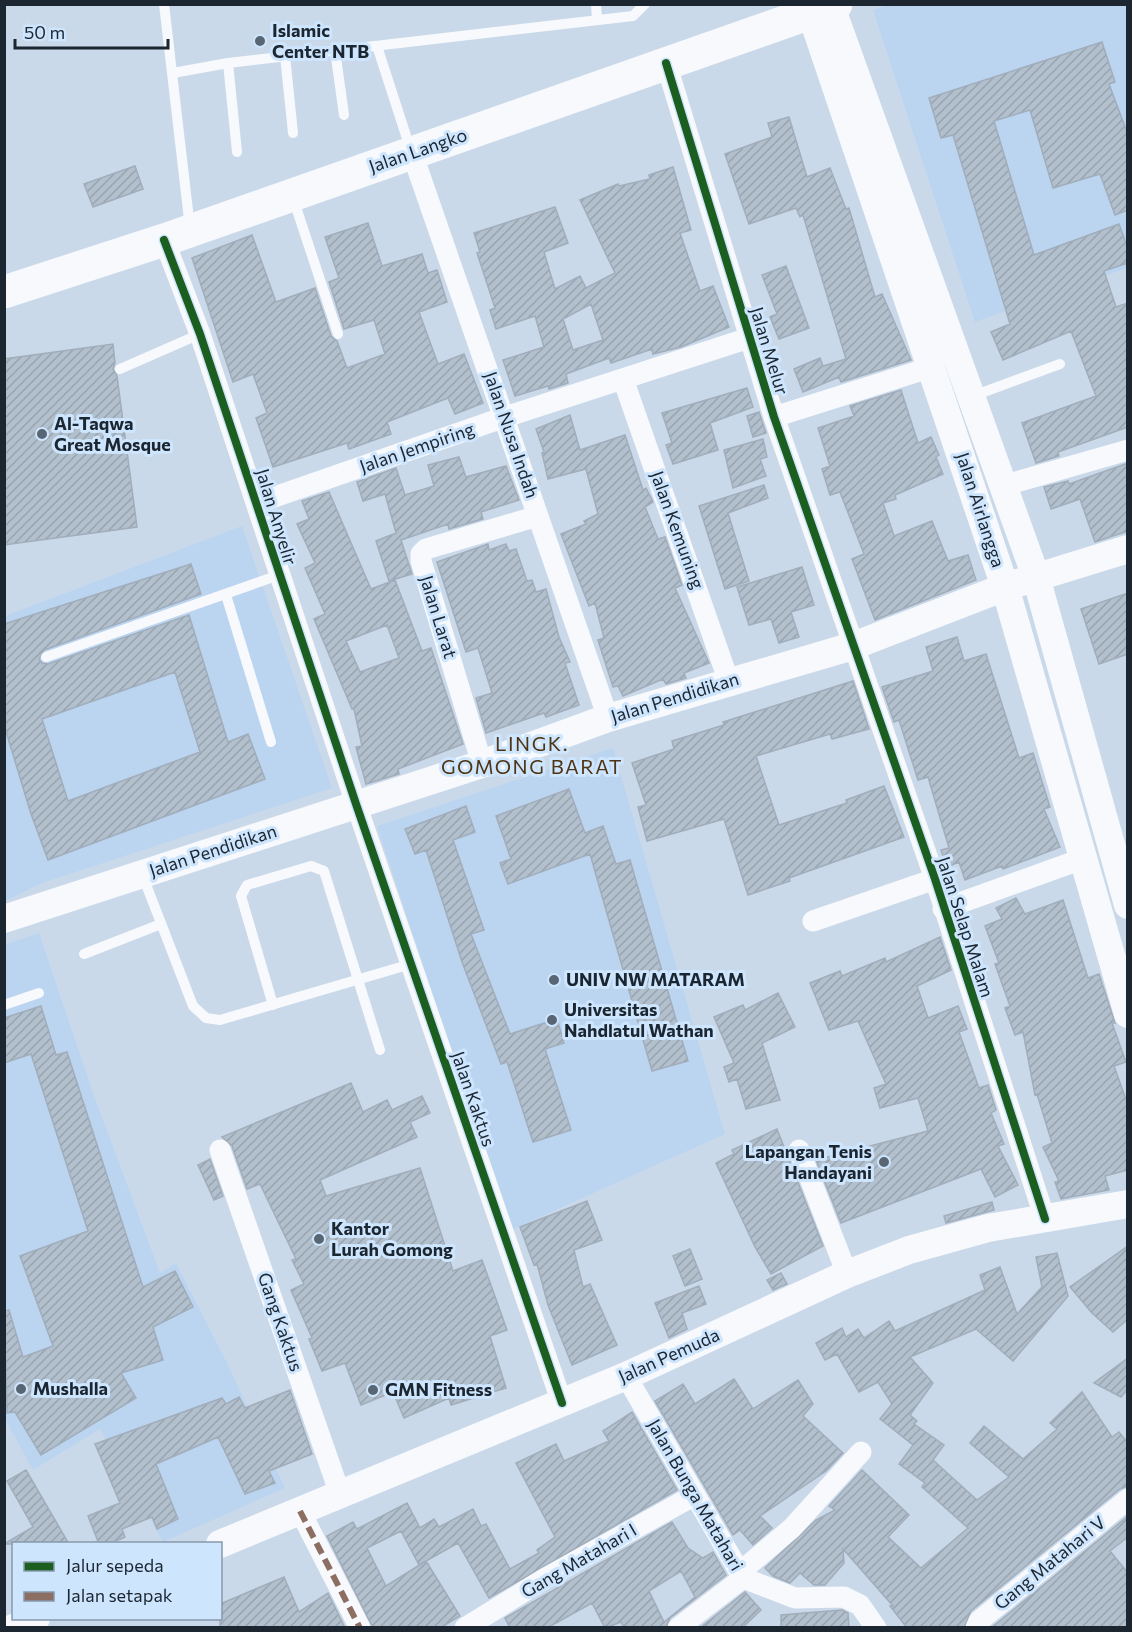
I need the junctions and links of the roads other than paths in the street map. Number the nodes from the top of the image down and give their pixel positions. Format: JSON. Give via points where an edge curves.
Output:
{"nodes":[{"id":1,"x":164,"y":4,"type":"edge"},
{"id":2,"x":596,"y":4,"type":"edge"},
{"id":3,"x":645,"y":4,"type":"edge"},
{"id":4,"x":823,"y":6,"type":"edge"},
{"id":5,"x":597,"y":20,"type":"junction"},
{"id":6,"x":377,"y":46,"type":"junction"},
{"id":7,"x":334,"y":50,"type":"junction"},
{"id":8,"x":285,"y":56,"type":"junction"},
{"id":9,"x":228,"y":63,"type":"junction"},
{"id":10,"x":666,"y":63,"type":"junction"},
{"id":11,"x":173,"y":74,"type":"junction"},
{"id":12,"x":344,"y":115,"type":"dead end"},
{"id":13,"x":293,"y":133,"type":"dead end"},
{"id":14,"x":237,"y":152,"type":"dead end"},
{"id":15,"x":412,"y":153,"type":"junction"},
{"id":16,"x":292,"y":194,"type":"junction"},
{"id":17,"x":177,"y":234,"type":"junction"},
{"id":18,"x":4,"y":292,"type":"edge"},
{"id":19,"x":200,"y":334,"type":"junction"},
{"id":20,"x":338,"y":334,"type":"dead end"},
{"id":21,"x":749,"y":338,"type":"junction"},
{"id":22,"x":1060,"y":364,"type":"dead end"},
{"id":23,"x":932,"y":367,"type":"junction"},
{"id":24,"x":120,"y":369,"type":"dead end"},
{"id":25,"x":624,"y":379,"type":"junction"},
{"id":26,"x":972,"y":396,"type":"junction"},
{"id":27,"x":506,"y":417,"type":"junction"},
{"id":28,"x":774,"y":417,"type":"junction"},
{"id":29,"x":1128,"y":450,"type":"edge"},
{"id":30,"x":1002,"y":486,"type":"junction"},
{"id":31,"x":257,"y":503,"type":"junction"},
{"id":32,"x":538,"y":516,"type":"junction"},
{"id":33,"x":1128,"y":549,"type":"edge"},
{"id":34,"x":279,"y":575,"type":"junction"},
{"id":35,"x":1036,"y":577,"type":"junction"},
{"id":36,"x":1005,"y":587,"type":"junction"},
{"id":37,"x":226,"y":595,"type":"junction"},
{"id":38,"x":853,"y":646,"type":"junction"},
{"id":39,"x":46,"y":657,"type":"dead end"},
{"id":40,"x":729,"y":682,"type":"junction"},
{"id":41,"x":608,"y":718,"type":"junction"},
{"id":42,"x":271,"y":742,"type":"dead end"},
{"id":43,"x":482,"y":764,"type":"junction"},
{"id":44,"x":356,"y":804,"type":"junction"},
{"id":45,"x":1119,"y":845,"type":"edge"},
{"id":46,"x":1082,"y":859,"type":"junction"},
{"id":47,"x":142,"y":874,"type":"junction"},
{"id":48,"x":935,"y":879,"type":"junction"},
{"id":49,"x":1128,"y":905,"type":"edge"},
{"id":50,"x":943,"y":909,"type":"junction"},
{"id":51,"x":28,"y":911,"type":"edge"},
{"id":52,"x":813,"y":921,"type":"dead end"},
{"id":53,"x":161,"y":924,"type":"junction"},
{"id":54,"x":84,"y":954,"type":"dead end"},
{"id":55,"x":411,"y":964,"type":"junction"},
{"id":56,"x":359,"y":979,"type":"junction"},
{"id":57,"x":39,"y":993,"type":"dead end"},
{"id":58,"x":4,"y":1005,"type":"edge"},
{"id":59,"x":273,"y":1005,"type":"junction"},
{"id":60,"x":1128,"y":1014,"type":"edge"},
{"id":61,"x":380,"y":1050,"type":"dead end"},
{"id":62,"x":220,"y":1149,"type":"dead end"},
{"id":63,"x":799,"y":1150,"type":"dead end"},
{"id":64,"x":1128,"y":1204,"type":"edge"},
{"id":65,"x":1045,"y":1220,"type":"junction"},
{"id":66,"x":847,"y":1274,"type":"junction"},
{"id":67,"x":626,"y":1376,"type":"junction"},
{"id":68,"x":562,"y":1403,"type":"junction"},
{"id":69,"x":861,"y":1452,"type":"dead end"},
{"id":70,"x":340,"y":1494,"type":"junction"},
{"id":71,"x":693,"y":1496,"type":"junction"},
{"id":72,"x":1128,"y":1499,"type":"edge"},
{"id":73,"x":300,"y":1511,"type":"junction"},
{"id":74,"x":222,"y":1543,"type":"edge"},
{"id":75,"x":741,"y":1576,"type":"junction"},
{"id":76,"x":31,"y":1620,"type":"edge"},
{"id":77,"x":13,"y":1628,"type":"edge"},
{"id":78,"x":360,"y":1628,"type":"edge"},
{"id":79,"x":465,"y":1628,"type":"edge"},
{"id":80,"x":678,"y":1628,"type":"edge"},
{"id":81,"x":876,"y":1628,"type":"edge"},
{"id":82,"x":976,"y":1628,"type":"edge"}],
"edges":[{"from":1,"to":11,"type":"lane"},
{"from":2,"to":5,"type":"lane"},
{"from":3,"to":5,"type":"lane","via":[[633,16]]},
{"from":4,"to":10,"type":"main road","name":"Jalan Langko"},
{"from":4,"to":23,"type":"main road","name":"Jalan Airlangga"},
{"from":4,"to":26,"type":"main road","name":"Jalan Airlangga"},
{"from":5,"to":6,"type":"lane"},
{"from":6,"to":7,"type":"lane"},
{"from":6,"to":15,"type":"lane"},
{"from":7,"to":8,"type":"lane"},
{"from":7,"to":12,"type":"lane"},
{"from":8,"to":9,"type":"lane"},
{"from":8,"to":13,"type":"lane"},
{"from":9,"to":11,"type":"lane"},
{"from":9,"to":14,"type":"lane"},
{"from":10,"to":15,"type":"main road","name":"Jalan Langko"},
{"from":10,"to":21,"type":"street","name":"Jalan Melur"},
{"from":11,"to":17,"type":"lane"},
{"from":15,"to":16,"type":"main road","name":"Jalan Langko"},
{"from":15,"to":27,"type":"street","name":"Jalan Nusa Indah"},
{"from":16,"to":17,"type":"main road","name":"Jalan Langko"},
{"from":16,"to":20,"type":"lane"},
{"from":17,"to":18,"type":"main road","name":"Jalan Langko"},
{"from":17,"to":19,"type":"street","name":"Jalan Anyelir"},
{"from":19,"to":24,"type":"lane"},
{"from":19,"to":31,"type":"street","name":"Jalan Anyelir"},
{"from":21,"to":25,"type":"street","name":"Jalan Jempiring"},
{"from":21,"to":28,"type":"street","name":"Jalan Melur"},
{"from":22,"to":26,"type":"lane"},
{"from":23,"to":28,"type":"street"},
{"from":23,"to":36,"type":"main road","name":"Jalan Airlangga"},
{"from":25,"to":27,"type":"street","name":"Jalan Jempiring"},
{"from":25,"to":40,"type":"street","name":"Jalan Kemuning"},
{"from":26,"to":30,"type":"main road","name":"Jalan Airlangga"},
{"from":27,"to":31,"type":"street","name":"Jalan Jempiring"},
{"from":27,"to":32,"type":"street","name":"Jalan Nusa Indah"},
{"from":28,"to":38,"type":"street","name":"Jalan Melur"},
{"from":29,"to":30,"type":"street"},
{"from":30,"to":35,"type":"main road","name":"Jalan Airlangga"},
{"from":31,"to":34,"type":"street","name":"Jalan Anyelir"},
{"from":32,"to":41,"type":"street","name":"Jalan Nusa Indah"},
{"from":32,"to":43,"type":"street","name":"Jalan Larat","via":[[426,549],[421,554]]},
{"from":33,"to":35,"type":"main road","name":"Jalan Pendidikan"},
{"from":34,"to":37,"type":"lane"},
{"from":34,"to":44,"type":"street","name":"Jalan Anyelir"},
{"from":35,"to":36,"type":"main road","name":"Jalan Pendidikan"},
{"from":35,"to":45,"type":"main road","name":"Jalan Airlangga"},
{"from":36,"to":38,"type":"main road","name":"Jalan Pendidikan"},
{"from":36,"to":46,"type":"main road","name":"Jalan Airlangga"},
{"from":37,"to":39,"type":"lane"},
{"from":37,"to":42,"type":"lane"},
{"from":38,"to":40,"type":"main road","name":"Jalan Pendidikan"},
{"from":38,"to":48,"type":"street","name":"Jalan Selap Malam"},
{"from":40,"to":41,"type":"main road","name":"Jalan Pendidikan"},
{"from":41,"to":43,"type":"main road","name":"Jalan Pendidikan"},
{"from":43,"to":44,"type":"main road","name":"Jalan Pendidikan"},
{"from":44,"to":47,"type":"main road","name":"Jalan Pendidikan"},
{"from":44,"to":55,"type":"street","name":"Jalan Kaktus"},
{"from":45,"to":49,"type":"main road","name":"Jalan Airlangga"},
{"from":46,"to":50,"type":"street"},
{"from":46,"to":60,"type":"main road","name":"Jalan Airlangga"},
{"from":47,"to":51,"type":"main road","name":"Jalan Pendidikan"},
{"from":47,"to":53,"type":"lane"},
{"from":48,"to":50,"type":"street","name":"Jalan Selap Malam"},
{"from":48,"to":52,"type":"street"},
{"from":50,"to":65,"type":"street","name":"Jalan Selap Malam"},
{"from":53,"to":54,"type":"lane"},
{"from":53,"to":59,"type":"lane","via":[[192,1006],[206,1018],[220,1020]]},
{"from":55,"to":56,"type":"lane"},
{"from":55,"to":68,"type":"street","name":"Jalan Kaktus"},
{"from":56,"to":59,"type":"lane"},
{"from":56,"to":59,"type":"lane","via":[[324,872],[311,866],[247,885],[241,896]]},
{"from":56,"to":61,"type":"lane"},
{"from":57,"to":58,"type":"lane"},
{"from":62,"to":70,"type":"street","name":"Gang Kaktus"},
{"from":63,"to":66,"type":"street"},
{"from":64,"to":65,"type":"main road","name":"Jalan Pemuda"},
{"from":65,"to":66,"type":"main road","name":"Jalan Pemuda","via":[[988,1228]]},
{"from":66,"to":67,"type":"main road","name":"Jalan Pemuda"},
{"from":67,"to":68,"type":"main road","name":"Jalan Pemuda"},
{"from":67,"to":71,"type":"street","name":"Jalan Bunga Matahari"},
{"from":68,"to":70,"type":"main road","name":"Jalan Pemuda"},
{"from":69,"to":75,"type":"street","via":[[792,1528]]},
{"from":70,"to":73,"type":"main road","name":"Jalan Pemuda"},
{"from":71,"to":75,"type":"street","name":"Jalan Bunga Matahari"},
{"from":71,"to":79,"type":"street","name":"Gang Matahari I"},
{"from":72,"to":82,"type":"street","name":"Gang Matahari V","via":[[979,1621]]},
{"from":73,"to":74,"type":"main road","name":"Jalan Pemuda"},
{"from":73,"to":78,"type":"street"},
{"from":75,"to":80,"type":"street"},
{"from":75,"to":81,"type":"street","name":"Jalan Bunga Matahari","via":[[795,1598],[844,1597],[860,1605]]},
{"from":76,"to":77,"type":"main road"}]}
